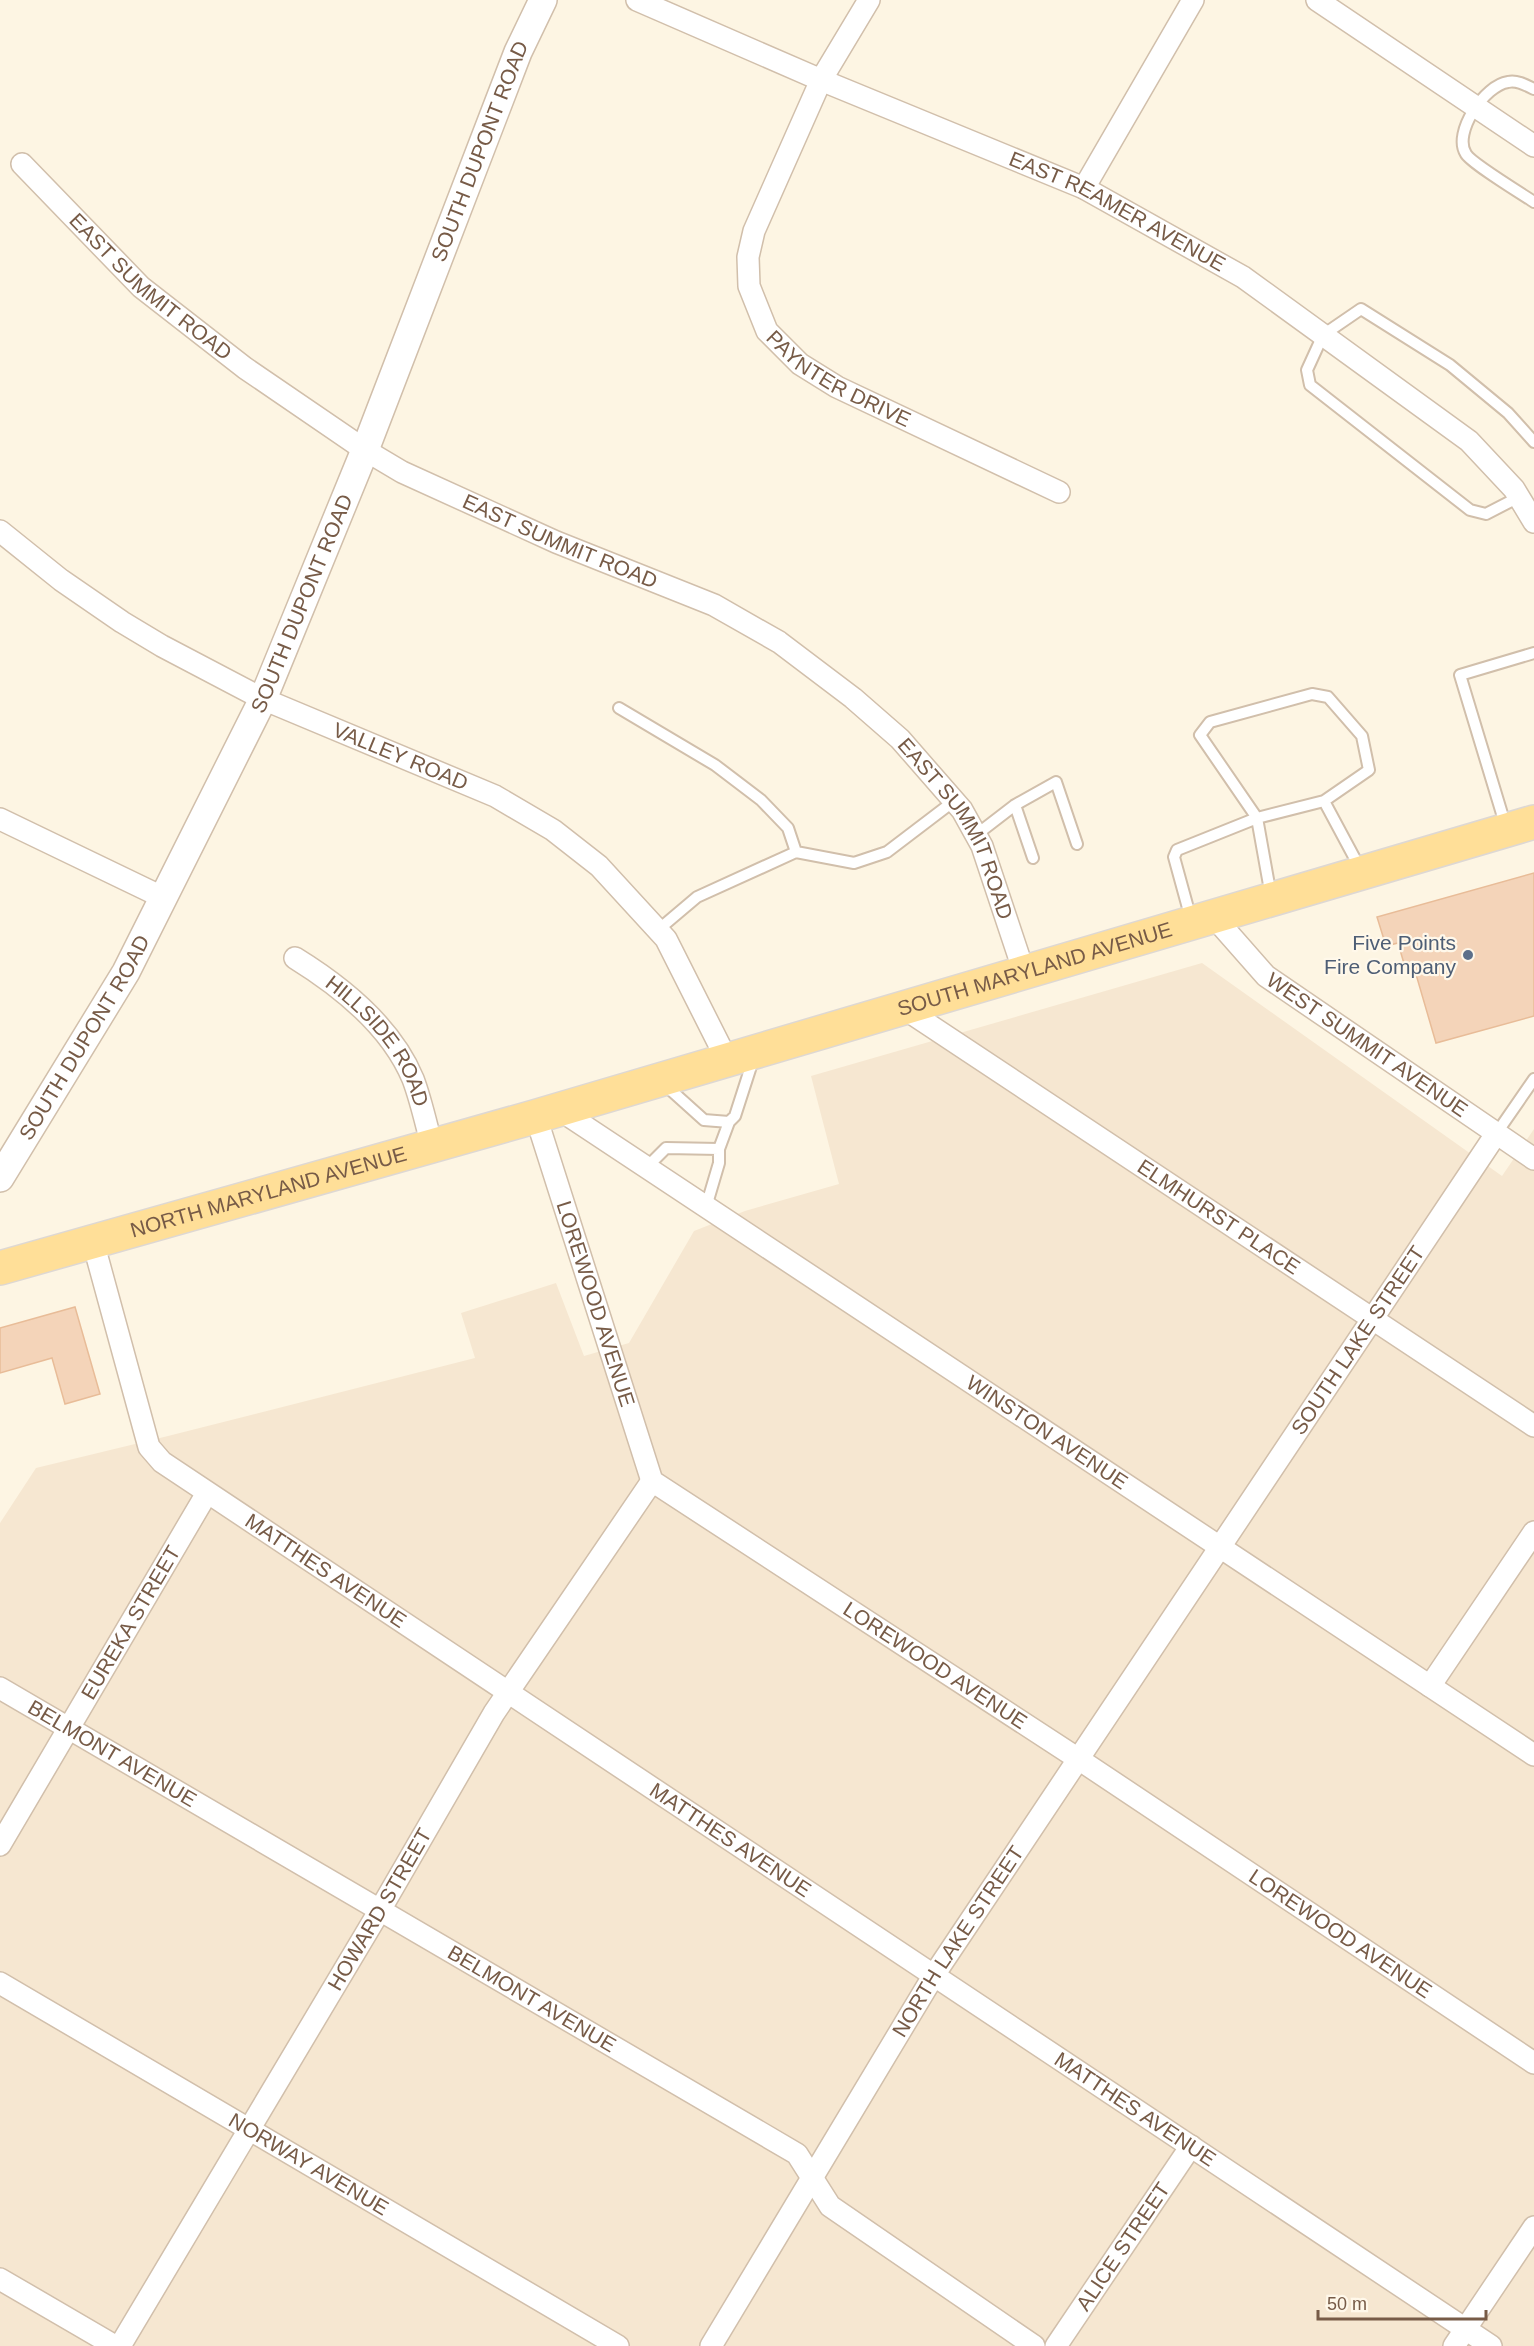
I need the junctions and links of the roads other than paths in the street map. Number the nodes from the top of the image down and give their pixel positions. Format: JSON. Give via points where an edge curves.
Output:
{"nodes":[{"id":1,"x":543,"y":0,"type":"edge"},
{"id":2,"x":637,"y":0,"type":"edge"},
{"id":3,"x":869,"y":0,"type":"edge"},
{"id":4,"x":1193,"y":0,"type":"edge"},
{"id":5,"x":1317,"y":0,"type":"edge"},
{"id":6,"x":821,"y":80,"type":"junction"},
{"id":7,"x":1534,"y":89,"type":"edge"},
{"id":8,"x":1476,"y":107,"type":"junction"},
{"id":9,"x":1534,"y":146,"type":"edge"},
{"id":10,"x":22,"y":164,"type":"dead end"},
{"id":11,"x":1084,"y":188,"type":"junction"},
{"id":12,"x":1534,"y":202,"type":"edge"},
{"id":13,"x":1323,"y":335,"type":"junction"},
{"id":14,"x":1534,"y":442,"type":"edge"},
{"id":15,"x":365,"y":450,"type":"junction"},
{"id":16,"x":1059,"y":492,"type":"dead end"},
{"id":17,"x":1519,"y":497,"type":"junction"},
{"id":18,"x":1534,"y":522,"type":"edge"},
{"id":19,"x":0,"y":531,"type":"edge"},
{"id":20,"x":1534,"y":653,"type":"edge"},
{"id":21,"x":262,"y":699,"type":"junction"},
{"id":22,"x":619,"y":708,"type":"dead end"},
{"id":23,"x":954,"y":801,"type":"junction"},
{"id":24,"x":1324,"y":801,"type":"junction"},
{"id":25,"x":1015,"y":805,"type":"junction"},
{"id":26,"x":1257,"y":818,"type":"junction"},
{"id":27,"x":0,"y":819,"type":"edge"},
{"id":28,"x":1526,"y":828,"type":"edge"},
{"id":29,"x":976,"y":835,"type":"junction"},
{"id":30,"x":1077,"y":844,"type":"dead end"},
{"id":31,"x":796,"y":852,"type":"junction"},
{"id":32,"x":1033,"y":858,"type":"dead end"},
{"id":33,"x":1363,"y":873,"type":"junction"},
{"id":34,"x":164,"y":898,"type":"junction"},
{"id":35,"x":1272,"y":900,"type":"junction"},
{"id":36,"x":1203,"y":920,"type":"junction"},
{"id":37,"x":658,"y":930,"type":"junction"},
{"id":38,"x":295,"y":958,"type":"dead end"},
{"id":39,"x":1024,"y":972,"type":"junction"},
{"id":40,"x":902,"y":1007,"type":"junction"},
{"id":41,"x":741,"y":1055,"type":"junction"},
{"id":42,"x":1534,"y":1079,"type":"edge"},
{"id":43,"x":659,"y":1080,"type":"junction"},
{"id":44,"x":548,"y":1113,"type":"junction"},
{"id":45,"x":729,"y":1122,"type":"junction"},
{"id":46,"x":1496,"y":1134,"type":"junction"},
{"id":47,"x":432,"y":1146,"type":"junction"},
{"id":48,"x":719,"y":1149,"type":"junction"},
{"id":49,"x":1534,"y":1160,"type":"edge"},
{"id":50,"x":647,"y":1167,"type":"junction"},
{"id":51,"x":0,"y":1178,"type":"edge"},
{"id":52,"x":706,"y":1207,"type":"junction"},
{"id":53,"x":93,"y":1242,"type":"junction"},
{"id":54,"x":0,"y":1268,"type":"edge"},
{"id":55,"x":1373,"y":1319,"type":"junction"},
{"id":56,"x":1534,"y":1426,"type":"edge"},
{"id":57,"x":652,"y":1480,"type":"junction"},
{"id":58,"x":207,"y":1493,"type":"junction"},
{"id":59,"x":1534,"y":1532,"type":"edge"},
{"id":60,"x":1221,"y":1548,"type":"junction"},
{"id":61,"x":1430,"y":1686,"type":"junction"},
{"id":62,"x":0,"y":1688,"type":"edge"},
{"id":63,"x":509,"y":1691,"type":"junction"},
{"id":64,"x":69,"y":1729,"type":"junction"},
{"id":65,"x":1534,"y":1755,"type":"edge"},
{"id":66,"x":1080,"y":1760,"type":"junction"},
{"id":67,"x":0,"y":1845,"type":"edge"},
{"id":68,"x":380,"y":1910,"type":"junction"},
{"id":69,"x":934,"y":1976,"type":"junction"},
{"id":70,"x":0,"y":1983,"type":"edge"},
{"id":71,"x":1534,"y":2063,"type":"edge"},
{"id":72,"x":248,"y":2130,"type":"junction"},
{"id":73,"x":1191,"y":2146,"type":"junction"},
{"id":74,"x":812,"y":2176,"type":"junction"},
{"id":75,"x":1534,"y":2227,"type":"edge"},
{"id":76,"x":0,"y":2279,"type":"edge"},
{"id":77,"x":1460,"y":2337,"type":"edge"},
{"id":78,"x":115,"y":2346,"type":"edge"},
{"id":79,"x":120,"y":2346,"type":"edge"},
{"id":80,"x":618,"y":2346,"type":"edge"},
{"id":81,"x":711,"y":2346,"type":"edge"},
{"id":82,"x":1034,"y":2346,"type":"edge"},
{"id":83,"x":1056,"y":2346,"type":"edge"},
{"id":84,"x":1491,"y":2346,"type":"edge"}],
"edges":[{"from":1,"to":15,"type":"street","name":"SOUTH DUPONT ROAD","via":[[518,52]]},
{"from":2,"to":6,"type":"street","name":"EAST REAMER AVENUE"},
{"from":3,"to":6,"type":"street","name":"PAYNTER DRIVE"},
{"from":4,"to":11,"type":"street"},
{"from":5,"to":8,"type":"street"},
{"from":6,"to":11,"type":"street","name":"EAST REAMER AVENUE"},
{"from":6,"to":16,"type":"street","name":"PAYNTER DRIVE","via":[[754,231],[748,257],[749,286],[767,331],[800,364],[837,387]]},
{"from":7,"to":8,"type":"lane","via":[[1510,81],[1497,85]]},
{"from":8,"to":9,"type":"street"},
{"from":8,"to":12,"type":"lane","via":[[1461,142],[1466,156]]},
{"from":10,"to":15,"type":"street","name":"EAST SUMMIT ROAD","via":[[141,287],[245,368]]},
{"from":11,"to":13,"type":"street","name":"EAST REAMER AVENUE","via":[[1243,277]]},
{"from":13,"to":14,"type":"lane","via":[[1355,310],[1366,310],[1457,370],[1508,413]]},
{"from":13,"to":17,"type":"street","name":"EAST REAMER AVENUE","via":[[1469,441]]},
{"from":13,"to":17,"type":"lane","via":[[1307,370],[1310,385],[1470,510],[1486,514]]},
{"from":15,"to":21,"type":"street","name":"SOUTH DUPONT ROAD"},
{"from":15,"to":23,"type":"street","name":"EAST SUMMIT ROAD","via":[[402,472],[556,542],[714,605],[779,642],[900,739]]},
{"from":17,"to":18,"type":"street","name":"EAST REAMER AVENUE"},
{"from":19,"to":21,"type":"street","name":"VALLEY ROAD","via":[[122,622]]},
{"from":20,"to":28,"type":"lane","via":[[1460,675]]},
{"from":21,"to":34,"type":"street","name":"SOUTH DUPONT ROAD"},
{"from":21,"to":37,"type":"street","name":"VALLEY ROAD","via":[[505,802],[553,830],[599,866]]},
{"from":22,"to":31,"type":"lane","via":[[715,765],[761,800],[788,828]]},
{"from":23,"to":29,"type":"street","name":"EAST SUMMIT ROAD"},
{"from":23,"to":31,"type":"lane","via":[[887,852],[854,863]]},
{"from":24,"to":26,"type":"lane"},
{"from":24,"to":26,"type":"lane","via":[[1369,770],[1362,736],[1328,697],[1311,694],[1210,722],[1200,735]]},
{"from":24,"to":33,"type":"lane"},
{"from":25,"to":29,"type":"lane"},
{"from":25,"to":30,"type":"lane","via":[[1056,782]]},
{"from":25,"to":32,"type":"lane"},
{"from":26,"to":35,"type":"lane"},
{"from":26,"to":36,"type":"lane","via":[[1178,850],[1174,857]]},
{"from":27,"to":34,"type":"street"},
{"from":28,"to":33,"type":"main road","name":"SOUTH MARYLAND AVENUE"},
{"from":29,"to":39,"type":"street","name":"EAST SUMMIT ROAD"},
{"from":31,"to":37,"type":"lane","via":[[697,897]]},
{"from":33,"to":35,"type":"main road","name":"SOUTH MARYLAND AVENUE"},
{"from":34,"to":51,"type":"street","name":"SOUTH DUPONT ROAD","via":[[126,972]]},
{"from":35,"to":36,"type":"main road","name":"SOUTH MARYLAND AVENUE"},
{"from":36,"to":39,"type":"main road","name":"SOUTH MARYLAND AVENUE"},
{"from":36,"to":46,"type":"street","name":"WEST SUMMIT AVENUE","via":[[1266,976]]},
{"from":37,"to":41,"type":"street","name":"VALLEY ROAD"},
{"from":38,"to":47,"type":"street","name":"HILLSIDE ROAD","via":[[355,1001],[392,1042],[413,1079]]},
{"from":39,"to":40,"type":"main road","name":"SOUTH MARYLAND AVENUE"},
{"from":40,"to":41,"type":"main road","name":"SOUTH MARYLAND AVENUE"},
{"from":40,"to":55,"type":"street","name":"ELMHURST PLACE"},
{"from":41,"to":43,"type":"main road","name":"SOUTH MARYLAND AVENUE"},
{"from":41,"to":45,"type":"lane","via":[[735,1116]]},
{"from":42,"to":46,"type":"lane"},
{"from":43,"to":44,"type":"main road","name":"SOUTH MARYLAND AVENUE"},
{"from":43,"to":45,"type":"lane","via":[[704,1120]]},
{"from":44,"to":47,"type":"main road","name":"NORTH MARYLAND AVENUE"},
{"from":44,"to":50,"type":"street","name":"WINSTON AVENUE"},
{"from":44,"to":57,"type":"street","name":"LOREWOOD AVENUE"},
{"from":45,"to":48,"type":"lane"},
{"from":46,"to":49,"type":"street","name":"WEST SUMMIT AVENUE"},
{"from":46,"to":55,"type":"street","name":"SOUTH LAKE STREET"},
{"from":47,"to":53,"type":"main road","name":"NORTH MARYLAND AVENUE"},
{"from":48,"to":50,"type":"lane","via":[[666,1148]]},
{"from":48,"to":52,"type":"lane","via":[[719,1164]]},
{"from":50,"to":52,"type":"street","name":"WINSTON AVENUE"},
{"from":52,"to":60,"type":"street","name":"WINSTON AVENUE"},
{"from":53,"to":54,"type":"main road","name":"NORTH MARYLAND AVENUE"},
{"from":53,"to":58,"type":"street","name":"MATTHES AVENUE","via":[[149,1447],[162,1462]]},
{"from":55,"to":56,"type":"street","name":"ELMHURST PLACE"},
{"from":55,"to":60,"type":"street","name":"SOUTH LAKE STREET"},
{"from":57,"to":63,"type":"street","name":"HOWARD STREET"},
{"from":57,"to":66,"type":"street","name":"LOREWOOD AVENUE"},
{"from":58,"to":63,"type":"street","name":"MATTHES AVENUE"},
{"from":58,"to":64,"type":"street","name":"EUREKA STREET"},
{"from":59,"to":61,"type":"street"},
{"from":60,"to":61,"type":"street","name":"WINSTON AVENUE"},
{"from":60,"to":66,"type":"street","name":"NORTH LAKE STREET"},
{"from":61,"to":65,"type":"street","name":"WINSTON AVENUE"},
{"from":62,"to":64,"type":"street","name":"BELMONT AVENUE"},
{"from":63,"to":68,"type":"street","name":"HOWARD STREET"},
{"from":63,"to":69,"type":"street","name":"MATTHES AVENUE"},
{"from":64,"to":67,"type":"street","name":"EUREKA STREET"},
{"from":64,"to":68,"type":"street","name":"BELMONT AVENUE"},
{"from":66,"to":69,"type":"street","name":"NORTH LAKE STREET"},
{"from":66,"to":71,"type":"street","name":"LOREWOOD AVENUE"},
{"from":68,"to":72,"type":"street","name":"HOWARD STREET"},
{"from":68,"to":74,"type":"street","name":"BELMONT AVENUE","via":[[797,2154]]},
{"from":69,"to":73,"type":"street","name":"MATTHES AVENUE"},
{"from":69,"to":74,"type":"street","name":"NORTH LAKE STREET"},
{"from":70,"to":72,"type":"street","name":"NORWAY AVENUE"},
{"from":72,"to":79,"type":"street","name":"HOWARD STREET"},
{"from":72,"to":80,"type":"street","name":"NORWAY AVENUE"},
{"from":73,"to":77,"type":"street","name":"MATTHES AVENUE"},
{"from":73,"to":83,"type":"street","name":"ALICE STREET"},
{"from":74,"to":81,"type":"street","name":"NORTH LAKE STREET"},
{"from":74,"to":82,"type":"street","name":"BELMONT AVENUE","via":[[830,2206]]},
{"from":75,"to":77,"type":"street"},
{"from":76,"to":78,"type":"street"},
{"from":77,"to":84,"type":"street","name":"MATTHES AVENUE"}]}
